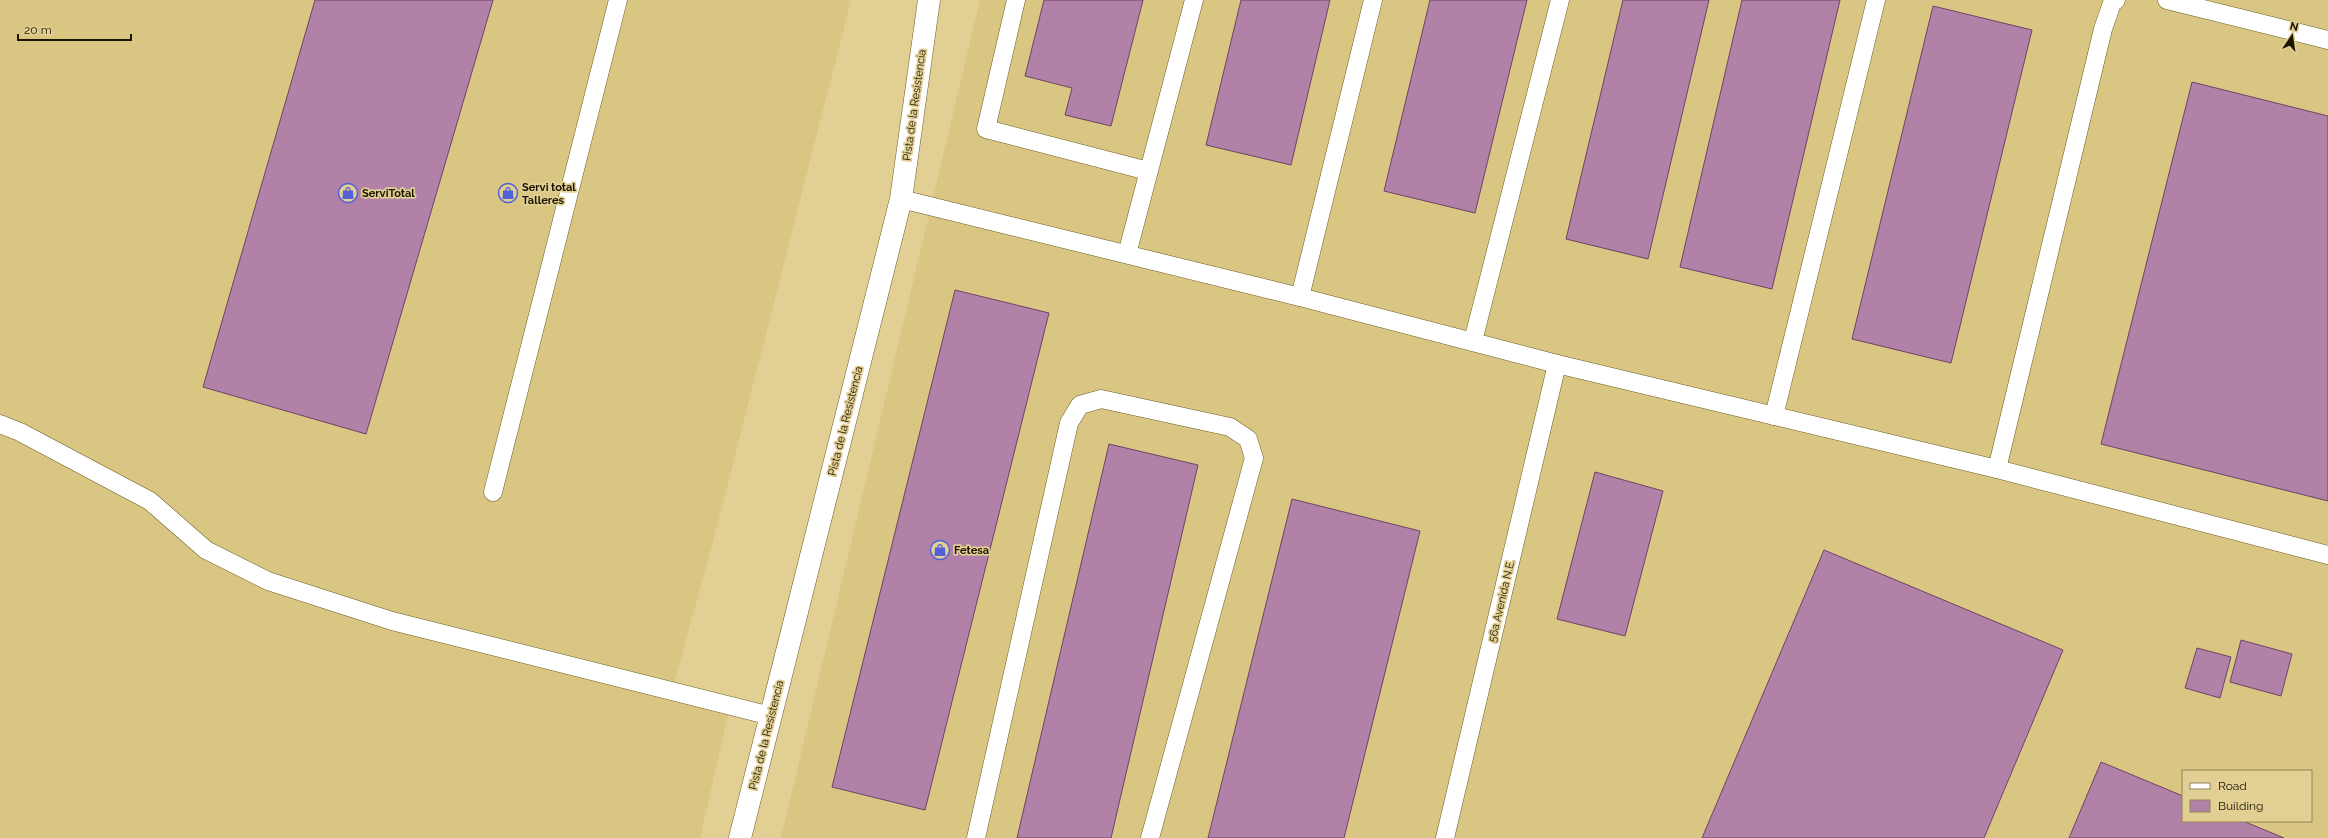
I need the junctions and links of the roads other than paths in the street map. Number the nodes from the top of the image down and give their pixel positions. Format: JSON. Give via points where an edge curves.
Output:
{"nodes":[{"id":1,"x":618,"y":0,"type":"edge"},
{"id":2,"x":929,"y":0,"type":"edge"},
{"id":3,"x":1016,"y":0,"type":"edge"},
{"id":4,"x":1194,"y":0,"type":"edge"},
{"id":5,"x":1373,"y":0,"type":"edge"},
{"id":6,"x":1560,"y":0,"type":"edge"},
{"id":7,"x":1876,"y":0,"type":"edge"},
{"id":8,"x":2116,"y":0,"type":"edge"},
{"id":9,"x":2167,"y":0,"type":"edge"},
{"id":10,"x":2328,"y":40,"type":"edge"},
{"id":11,"x":1148,"y":171,"type":"junction"},
{"id":12,"x":901,"y":199,"type":"junction"},
{"id":13,"x":1127,"y":254,"type":"junction"},
{"id":14,"x":1300,"y":297,"type":"junction"},
{"id":15,"x":1473,"y":341,"type":"junction"},
{"id":16,"x":1557,"y":364,"type":"junction"},
{"id":17,"x":1774,"y":416,"type":"junction"},
{"id":18,"x":0,"y":424,"type":"edge"},
{"id":19,"x":1996,"y":469,"type":"junction"},
{"id":20,"x":493,"y":492,"type":"dead end"},
{"id":21,"x":2328,"y":555,"type":"edge"},
{"id":22,"x":770,"y":716,"type":"junction"},
{"id":23,"x":740,"y":838,"type":"edge"},
{"id":24,"x":976,"y":838,"type":"edge"},
{"id":25,"x":1150,"y":838,"type":"edge"},
{"id":26,"x":1445,"y":838,"type":"edge"}],
"edges":[{"from":1,"to":20,"type":"lane"},
{"from":2,"to":12,"type":"street","name":"Pista de la Resistencia"},
{"from":3,"to":11,"type":"lane","via":[[986,129]]},
{"from":4,"to":11,"type":"lane"},
{"from":5,"to":14,"type":"lane"},
{"from":6,"to":15,"type":"lane"},
{"from":7,"to":17,"type":"lane"},
{"from":8,"to":19,"type":"lane","via":[[2112,3],[2103,29]]},
{"from":9,"to":10,"type":"lane"},
{"from":11,"to":13,"type":"lane"},
{"from":12,"to":13,"type":"lane"},
{"from":12,"to":22,"type":"street","name":"Pista de la Resistencia"},
{"from":13,"to":14,"type":"lane"},
{"from":14,"to":15,"type":"lane"},
{"from":15,"to":16,"type":"lane"},
{"from":16,"to":17,"type":"lane"},
{"from":16,"to":26,"type":"lane","name":"56a Avenida N.E."},
{"from":17,"to":19,"type":"lane"},
{"from":18,"to":22,"type":"lane","via":[[20,432],[150,501],[206,550],[268,581],[392,621]]},
{"from":19,"to":21,"type":"lane"},
{"from":22,"to":23,"type":"street","name":"Pista de la Resistencia"},
{"from":24,"to":25,"type":"lane","via":[[1069,423],[1080,405],[1101,399],[1230,427],[1248,439],[1254,458]]}]}
